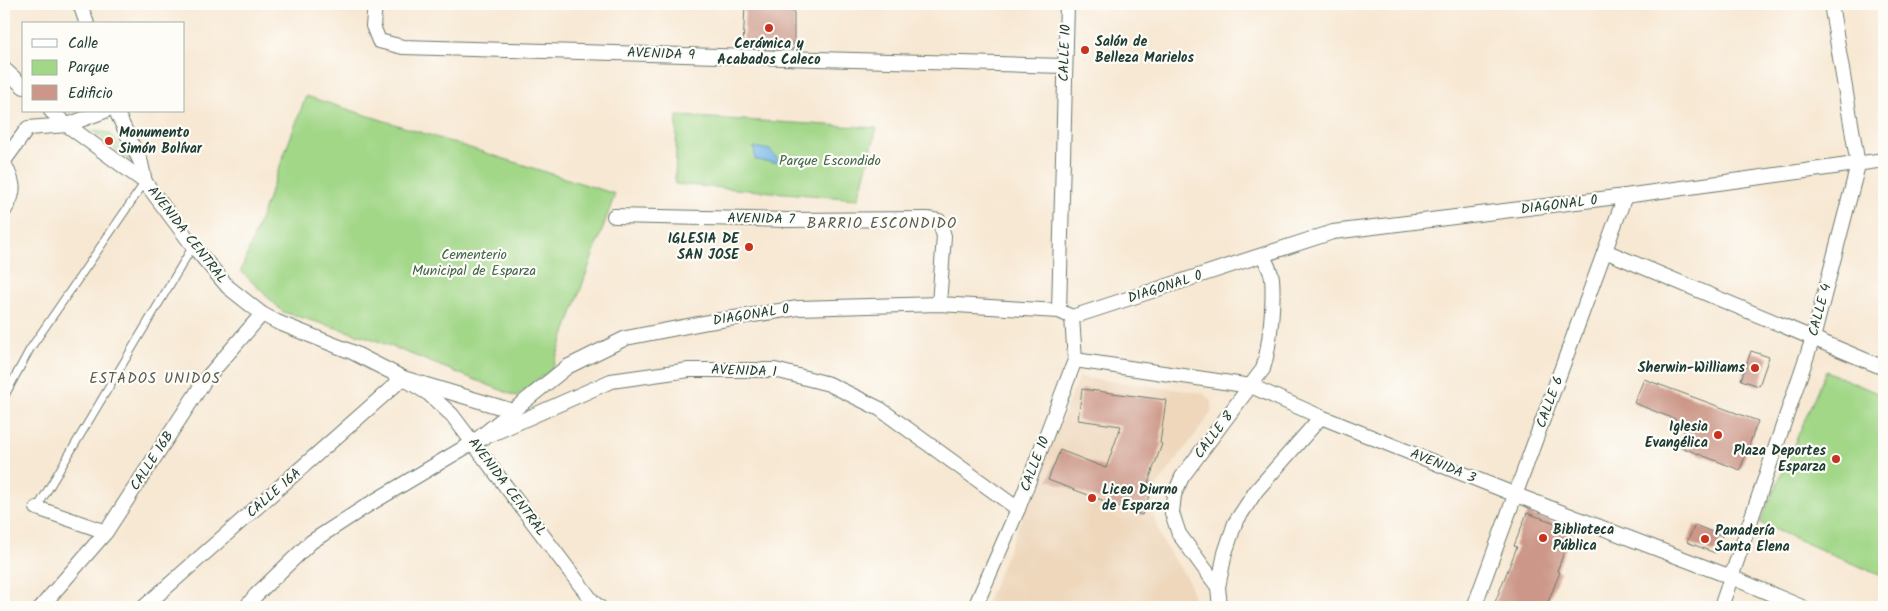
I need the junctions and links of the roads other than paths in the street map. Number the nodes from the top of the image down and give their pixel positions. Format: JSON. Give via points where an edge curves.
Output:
{"nodes":[{"id":1,"x":80,"y":4,"type":"edge"},
{"id":2,"x":375,"y":4,"type":"edge"},
{"id":3,"x":1067,"y":4,"type":"edge"},
{"id":4,"x":1831,"y":4,"type":"edge"},
{"id":5,"x":86,"y":22,"type":"edge"},
{"id":6,"x":1064,"y":66,"type":"junction"},
{"id":7,"x":4,"y":69,"type":"edge"},
{"id":8,"x":22,"y":85,"type":"edge"},
{"id":9,"x":52,"y":112,"type":"edge"},
{"id":10,"x":102,"y":112,"type":"edge"},
{"id":11,"x":116,"y":112,"type":"edge"},
{"id":12,"x":67,"y":125,"type":"junction"},
{"id":13,"x":1884,"y":160,"type":"edge"},
{"id":14,"x":4,"y":162,"type":"edge"},
{"id":15,"x":1858,"y":165,"type":"junction"},
{"id":16,"x":146,"y":182,"type":"junction"},
{"id":17,"x":1626,"y":196,"type":"junction"},
{"id":18,"x":4,"y":211,"type":"edge"},
{"id":19,"x":614,"y":216,"type":"dead end"},
{"id":20,"x":192,"y":246,"type":"junction"},
{"id":21,"x":1605,"y":251,"type":"junction"},
{"id":22,"x":1263,"y":256,"type":"junction"},
{"id":23,"x":939,"y":304,"type":"junction"},
{"id":24,"x":262,"y":314,"type":"junction"},
{"id":25,"x":1065,"y":314,"type":"junction"},
{"id":26,"x":1812,"y":338,"type":"junction"},
{"id":27,"x":1075,"y":360,"type":"junction"},
{"id":28,"x":1884,"y":368,"type":"edge"},
{"id":29,"x":403,"y":378,"type":"junction"},
{"id":30,"x":1251,"y":386,"type":"junction"},
{"id":31,"x":4,"y":397,"type":"edge"},
{"id":32,"x":513,"y":411,"type":"junction"},
{"id":33,"x":1321,"y":417,"type":"junction"},
{"id":34,"x":474,"y":442,"type":"junction"},
{"id":35,"x":1516,"y":495,"type":"junction"},
{"id":36,"x":37,"y":508,"type":"joint"},
{"id":37,"x":1018,"y":509,"type":"junction"},
{"id":38,"x":106,"y":532,"type":"junction"},
{"id":39,"x":1730,"y":577,"type":"junction"},
{"id":40,"x":1218,"y":587,"type":"junction"},
{"id":41,"x":41,"y":607,"type":"edge"},
{"id":42,"x":144,"y":607,"type":"edge"},
{"id":43,"x":246,"y":607,"type":"edge"},
{"id":44,"x":599,"y":607,"type":"edge"},
{"id":45,"x":975,"y":607,"type":"edge"},
{"id":46,"x":1220,"y":607,"type":"edge"},
{"id":47,"x":1474,"y":607,"type":"edge"},
{"id":48,"x":1721,"y":607,"type":"edge"},
{"id":49,"x":1802,"y":607,"type":"edge"}],
"edges":[{"from":1,"to":5,"type":"street"},
{"from":2,"to":6,"type":"street","name":"AVENIDA 9","via":[[373,26],[379,41],[403,47]]},
{"from":3,"to":6,"type":"street","name":"CALLE 10"},
{"from":4,"to":15,"type":"street","name":"CALLE 4"},
{"from":6,"to":25,"type":"street","name":"CALLE 10"},
{"from":7,"to":8,"type":"street"},
{"from":9,"to":12,"type":"street"},
{"from":10,"to":12,"type":"street"},
{"from":11,"to":16,"type":"street","name":"AVENIDA CENTRAL","via":[[141,163]]},
{"from":12,"to":14,"type":"street","via":[[28,128]]},
{"from":12,"to":16,"type":"street"},
{"from":13,"to":15,"type":"street","name":"DIAGONAL 0"},
{"from":14,"to":18,"type":"street","via":[[12,181],[12,198]]},
{"from":15,"to":17,"type":"street","name":"DIAGONAL 0"},
{"from":15,"to":26,"type":"street","name":"CALLE 4"},
{"from":16,"to":20,"type":"street","name":"AVENIDA CENTRAL"},
{"from":16,"to":31,"type":"lane","via":[[30,349]]},
{"from":17,"to":21,"type":"street","name":"CALLE 6"},
{"from":17,"to":22,"type":"street","name":"DIAGONAL 0","via":[[1333,232]]},
{"from":19,"to":23,"type":"street","name":"AVENIDA 7","via":[[939,221],[944,236]]},
{"from":20,"to":24,"type":"street","name":"AVENIDA CENTRAL","via":[[228,287]]},
{"from":20,"to":36,"type":"lane"},
{"from":21,"to":26,"type":"street"},
{"from":21,"to":35,"type":"street","name":"CALLE 6"},
{"from":22,"to":25,"type":"street","name":"DIAGONAL 0"},
{"from":22,"to":30,"type":"street","name":"CALLE 8","via":[[1272,276],[1271,320],[1267,356],[1263,369]]},
{"from":23,"to":25,"type":"street","name":"DIAGONAL 0"},
{"from":23,"to":32,"type":"street","name":"DIAGONAL 0","via":[[798,308],[626,338],[567,367]]},
{"from":24,"to":29,"type":"street","name":"AVENIDA CENTRAL","via":[[352,352]]},
{"from":24,"to":38,"type":"street","name":"CALLE 16B","via":[[205,380]]},
{"from":25,"to":27,"type":"street","name":"CALLE 10"},
{"from":26,"to":28,"type":"street"},
{"from":26,"to":39,"type":"street","name":"CALLE 4"},
{"from":27,"to":30,"type":"street","name":"AVENIDA 3"},
{"from":27,"to":37,"type":"street","name":"CALLE 10"},
{"from":29,"to":32,"type":"street","name":"AVENIDA CENTRAL"},
{"from":29,"to":34,"type":"street","name":"AVENIDA CENTRAL","via":[[429,394]]},
{"from":29,"to":42,"type":"street","name":"CALLE 16A"},
{"from":30,"to":33,"type":"street","name":"AVENIDA 3"},
{"from":30,"to":40,"type":"street","name":"CALLE 8","via":[[1182,477],[1174,495],[1172,513],[1180,534]]},
{"from":32,"to":34,"type":"street","name":"DIAGONAL 0"},
{"from":33,"to":35,"type":"street","name":"AVENIDA 3"},
{"from":33,"to":40,"type":"street","via":[[1256,491],[1235,523]]},
{"from":34,"to":37,"type":"street","name":"AVENIDA 1","via":[[611,381],[689,370],[775,370],[829,384],[880,409]]},
{"from":34,"to":43,"type":"street","via":[[311,542]]},
{"from":34,"to":44,"type":"street","name":"AVENIDA CENTRAL"},
{"from":35,"to":39,"type":"street","name":"AVENIDA 3"},
{"from":35,"to":47,"type":"street","name":"CALLE 6"},
{"from":36,"to":38,"type":"street"},
{"from":37,"to":45,"type":"street","name":"CALLE 10"},
{"from":38,"to":41,"type":"street","name":"CALLE 16B"},
{"from":39,"to":48,"type":"street","name":"CALLE 4"},
{"from":39,"to":49,"type":"street","name":"AVENIDA 3"},
{"from":40,"to":46,"type":"street","name":"CALLE 8"}]}
